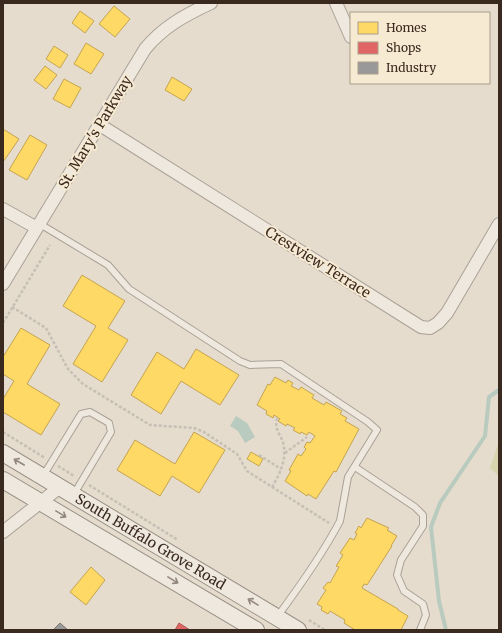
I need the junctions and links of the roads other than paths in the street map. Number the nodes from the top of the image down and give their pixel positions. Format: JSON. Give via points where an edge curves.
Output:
{"nodes":[{"id":1,"x":211,"y":3,"type":"edge"},
{"id":2,"x":336,"y":3,"type":"edge"},
{"id":3,"x":350,"y":35,"type":"edge"},
{"id":4,"x":100,"y":125,"type":"junction"},
{"id":5,"x":3,"y":209,"type":"edge"},
{"id":6,"x":499,"y":224,"type":"edge"},
{"id":7,"x":39,"y":226,"type":"junction"},
{"id":8,"x":3,"y":284,"type":"edge"},
{"id":9,"x":3,"y":453,"type":"edge"},
{"id":10,"x":355,"y":467,"type":"junction"},
{"id":11,"x":42,"y":476,"type":"junction"},
{"id":12,"x":3,"y":480,"type":"edge"},
{"id":13,"x":67,"y":490,"type":"junction"},
{"id":14,"x":41,"y":503,"type":"junction"},
{"id":15,"x":3,"y":532,"type":"edge"},
{"id":16,"x":277,"y":617,"type":"junction"},
{"id":17,"x":256,"y":630,"type":"edge"},
{"id":18,"x":298,"y":630,"type":"edge"},
{"id":19,"x":420,"y":630,"type":"edge"}],
"edges":[{"from":1,"to":4,"type":"street","name":"St. Mary's Parkway","via":[[181,17],[157,35],[145,49]]},
{"from":2,"to":3,"type":"street"},
{"from":4,"to":6,"type":"street","name":"Crestview Terrace","via":[[421,327],[430,328],[447,312]]},
{"from":4,"to":7,"type":"street","name":"St. Mary's Parkway"},
{"from":5,"to":7,"type":"street"},
{"from":7,"to":8,"type":"street","name":"St. Mary's Parkway"},
{"from":7,"to":10,"type":"lane","via":[[108,265],[129,289],[240,360],[250,365],[282,364],[368,422],[377,430]]},
{"from":11,"to":9,"type":"main road","name":"South Buffalo Grove Road","one_way":true},
{"from":10,"to":16,"type":"lane","via":[[348,477],[340,521],[319,557]]},
{"from":10,"to":19,"type":"lane","via":[[423,515],[423,526],[401,560],[397,575],[404,591],[423,604],[426,615]]},
{"from":11,"to":13,"type":"main road","name":"South Buffalo Grove Road"},
{"from":11,"to":13,"type":"lane","via":[[81,414],[90,412],[109,424],[111,432]]},
{"from":12,"to":14,"type":"main road","name":"South Buffalo Grove Road"},
{"from":13,"to":14,"type":"street"},
{"from":16,"to":13,"type":"main road","name":"South Buffalo Grove Road","one_way":true},
{"from":14,"to":15,"type":"street"},
{"from":14,"to":17,"type":"main road","name":"South Buffalo Grove Road","one_way":true},
{"from":16,"to":18,"type":"main road","name":"South Buffalo Grove Road"}]}
